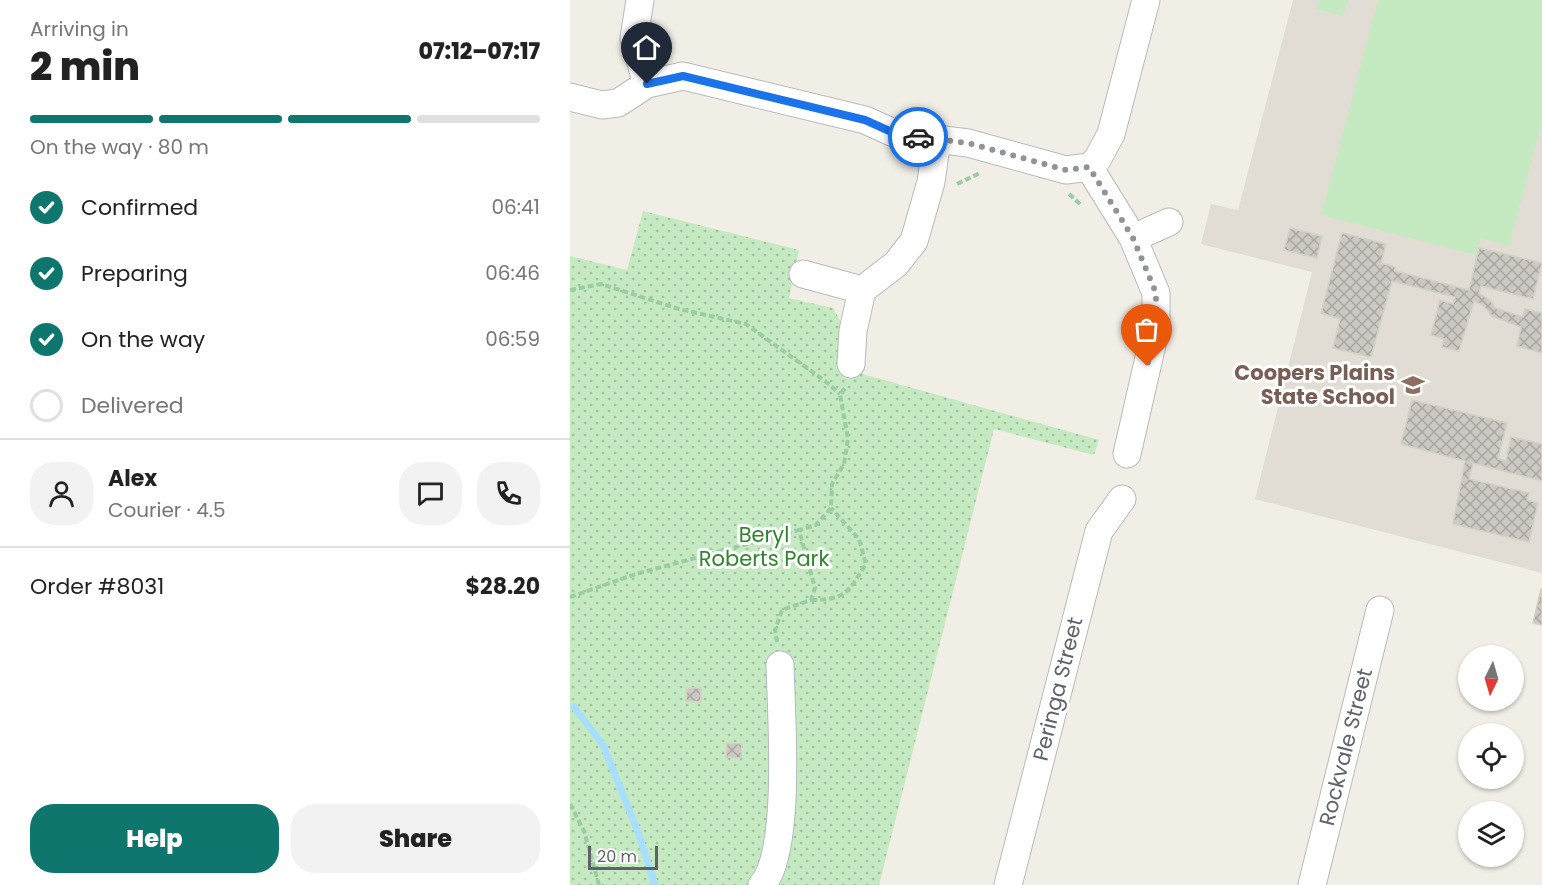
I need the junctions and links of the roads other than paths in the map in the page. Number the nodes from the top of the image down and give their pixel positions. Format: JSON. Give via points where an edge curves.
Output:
{"nodes":[{"id":1,"x":640,"y":0,"type":"edge"},
{"id":2,"x":1146,"y":0,"type":"edge"},
{"id":3,"x":647,"y":84,"type":"junction"},
{"id":4,"x":570,"y":97,"type":"edge"},
{"id":5,"x":937,"y":139,"type":"junction"},
{"id":6,"x":1089,"y":167,"type":"junction"},
{"id":7,"x":1169,"y":222,"type":"dead end"},
{"id":8,"x":1133,"y":238,"type":"junction"},
{"id":9,"x":802,"y":274,"type":"dead end"},
{"id":10,"x":862,"y":290,"type":"junction"},
{"id":11,"x":851,"y":364,"type":"road end"},
{"id":12,"x":1127,"y":454,"type":"dead end"},
{"id":13,"x":1122,"y":499,"type":"dead end"},
{"id":14,"x":1380,"y":610,"type":"dead end"},
{"id":15,"x":780,"y":664,"type":"road end"},
{"id":16,"x":762,"y":885,"type":"edge"},
{"id":17,"x":1008,"y":885,"type":"edge"},
{"id":18,"x":1311,"y":885,"type":"edge"}],
"edges":[{"from":1,"to":3,"type":"street","via":[[634,38]]},
{"from":2,"to":6,"type":"street","via":[[1111,134]]},
{"from":3,"to":4,"type":"street","via":[[618,103],[602,105]]},
{"from":3,"to":5,"type":"street","via":[[683,76],[865,120],[896,134]]},
{"from":5,"to":6,"type":"street","via":[[968,143],[1066,170]]},
{"from":5,"to":10,"type":"street","via":[[932,182],[914,241],[896,264]]},
{"from":6,"to":8,"type":"street"},
{"from":7,"to":8,"type":"street"},
{"from":8,"to":12,"type":"street","via":[[1156,293],[1156,327]]},
{"from":9,"to":10,"type":"street"},
{"from":10,"to":11,"type":"street"},
{"from":13,"to":17,"type":"street","name":"Peringa Street","via":[[1099,531]]},
{"from":14,"to":18,"type":"street","name":"Rockvale Street"},
{"from":15,"to":16,"type":"street","via":[[782,798],[776,854]]}]}
